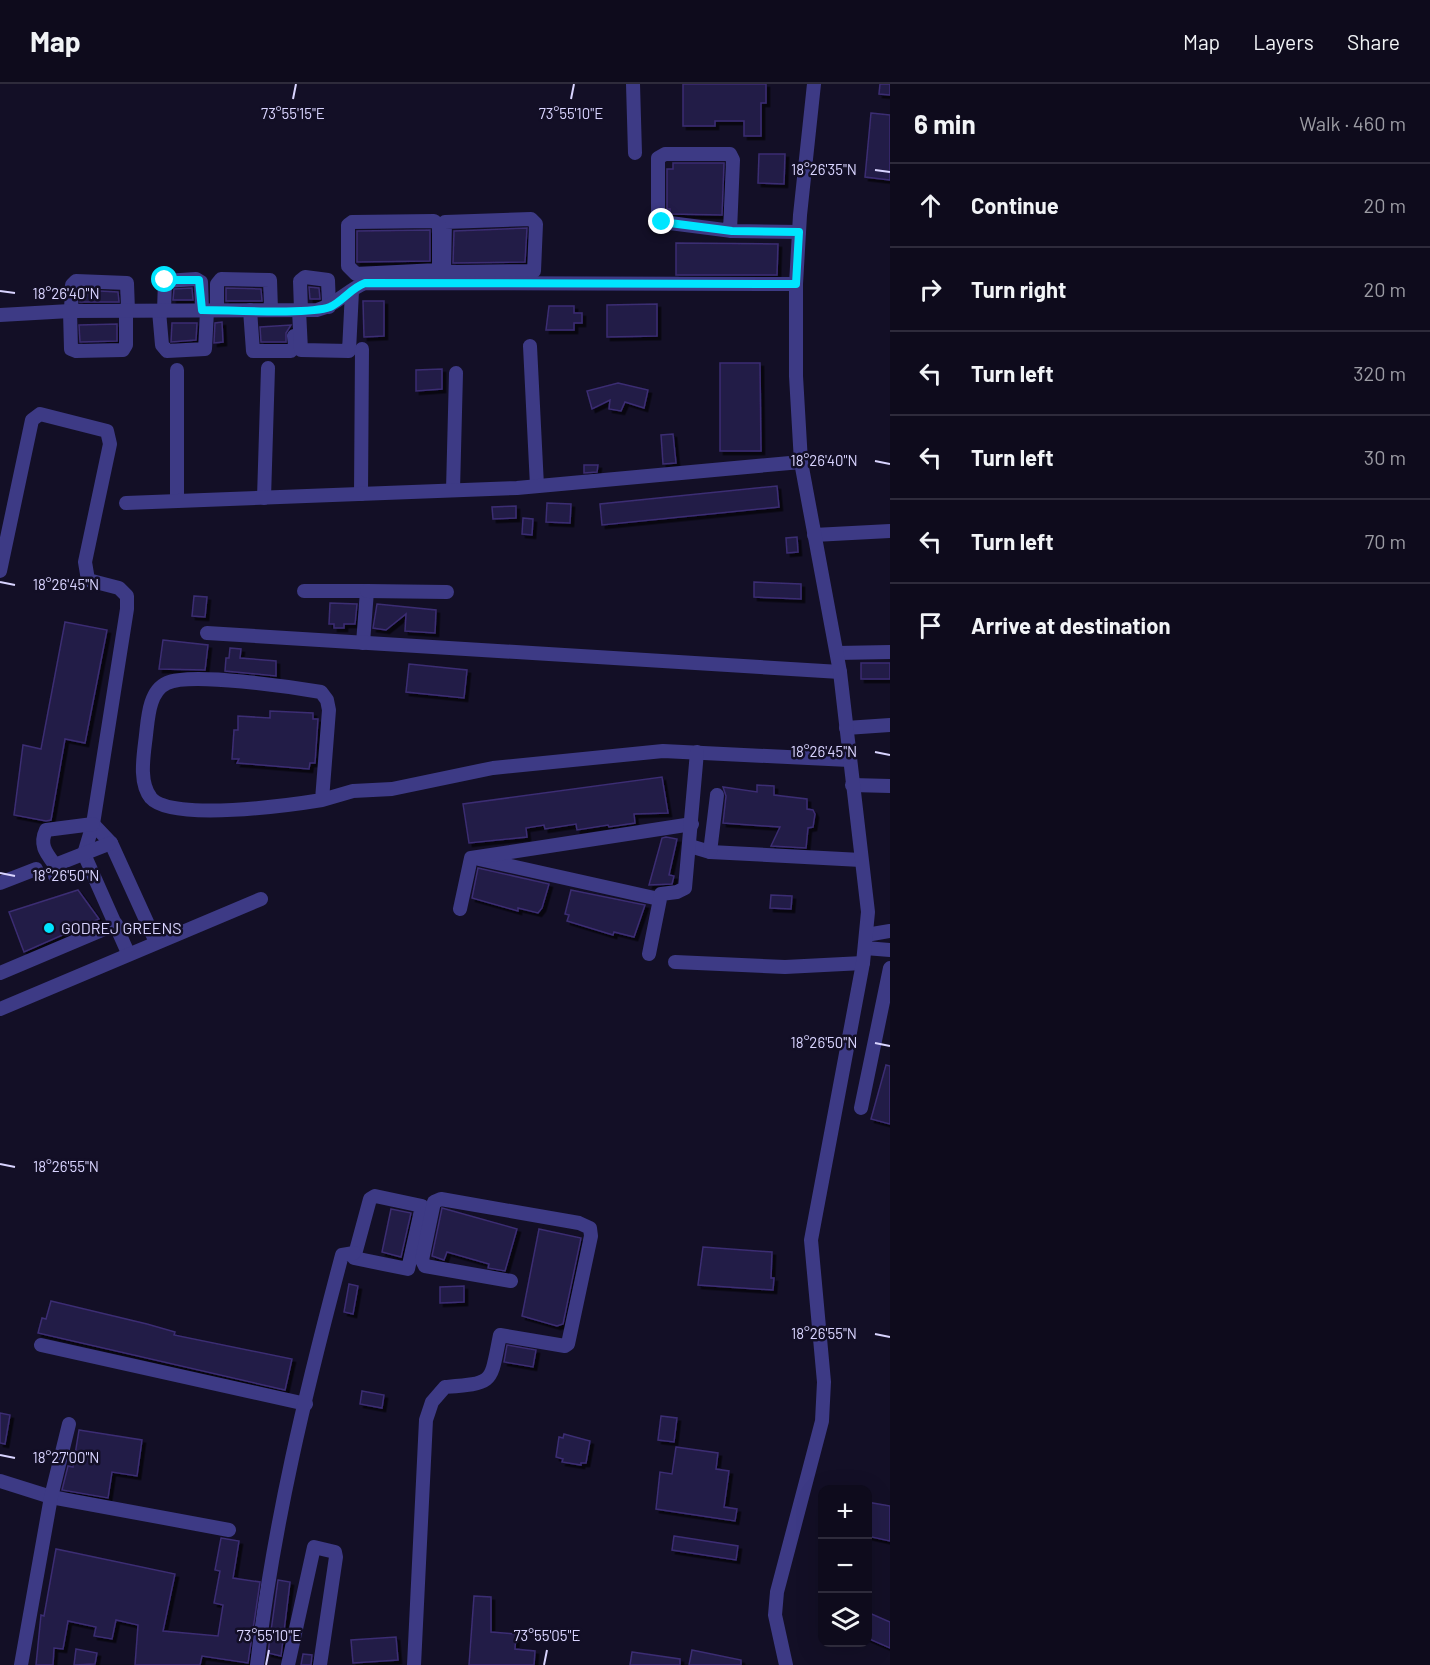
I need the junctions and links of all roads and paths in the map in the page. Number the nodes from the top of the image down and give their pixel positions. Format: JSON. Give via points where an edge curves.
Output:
{"nodes":[{"id":1,"x":633,"y":84,"type":"edge"},
{"id":2,"x":814,"y":84,"type":"edge"},
{"id":3,"x":636,"y":153,"type":"dead end"},
{"id":4,"x":730,"y":231,"type":"junction"},
{"id":5,"x":799,"y":232,"type":"junction"},
{"id":6,"x":438,"y":276,"type":"junction"},
{"id":7,"x":494,"y":277,"type":"junction"},
{"id":8,"x":796,"y":284,"type":"junction"},
{"id":9,"x":352,"y":291,"type":"junction"},
{"id":10,"x":329,"y":307,"type":"junction"},
{"id":11,"x":209,"y":310,"type":"junction"},
{"id":12,"x":250,"y":310,"type":"junction"},
{"id":13,"x":271,"y":310,"type":"junction"},
{"id":14,"x":297,"y":310,"type":"junction"},
{"id":15,"x":71,"y":311,"type":"junction"},
{"id":16,"x":127,"y":311,"type":"junction"},
{"id":17,"x":162,"y":311,"type":"junction"},
{"id":18,"x":0,"y":315,"type":"edge"},
{"id":19,"x":530,"y":346,"type":"dead end"},
{"id":20,"x":362,"y":348,"type":"dead end"},
{"id":21,"x":268,"y":368,"type":"dead end"},
{"id":22,"x":177,"y":370,"type":"dead end"},
{"id":23,"x":456,"y":373,"type":"dead end"},
{"id":24,"x":801,"y":462,"type":"junction"},
{"id":25,"x":537,"y":486,"type":"junction"},
{"id":26,"x":453,"y":490,"type":"junction"},
{"id":27,"x":362,"y":494,"type":"junction"},
{"id":28,"x":264,"y":498,"type":"junction"},
{"id":29,"x":177,"y":501,"type":"junction"},
{"id":30,"x":126,"y":503,"type":"dead end"},
{"id":31,"x":890,"y":531,"type":"edge"},
{"id":32,"x":814,"y":535,"type":"junction"},
{"id":33,"x":0,"y":571,"type":"edge"},
{"id":34,"x":304,"y":591,"type":"dead end"},
{"id":35,"x":367,"y":591,"type":"junction"},
{"id":36,"x":447,"y":592,"type":"dead end"},
{"id":37,"x":207,"y":633,"type":"dead end"},
{"id":38,"x":363,"y":643,"type":"junction"},
{"id":39,"x":890,"y":652,"type":"edge"},
{"id":40,"x":837,"y":653,"type":"junction"},
{"id":41,"x":840,"y":672,"type":"junction"},
{"id":42,"x":890,"y":725,"type":"edge"},
{"id":43,"x":846,"y":728,"type":"junction"},
{"id":44,"x":697,"y":752,"type":"junction"},
{"id":45,"x":849,"y":760,"type":"junction"},
{"id":46,"x":852,"y":785,"type":"junction"},
{"id":47,"x":890,"y":786,"type":"edge"},
{"id":48,"x":717,"y":795,"type":"dead end"},
{"id":49,"x":322,"y":800,"type":"junction"},
{"id":50,"x":93,"y":824,"type":"junction"},
{"id":51,"x":692,"y":824,"type":"junction"},
{"id":52,"x":111,"y":843,"type":"junction"},
{"id":53,"x":690,"y":846,"type":"junction"},
{"id":54,"x":710,"y":852,"type":"junction"},
{"id":55,"x":84,"y":854,"type":"junction"},
{"id":56,"x":471,"y":858,"type":"junction"},
{"id":57,"x":861,"y":860,"type":"junction"},
{"id":58,"x":36,"y":870,"type":"dead end"},
{"id":59,"x":0,"y":883,"type":"edge"},
{"id":60,"x":261,"y":899,"type":"dead end"},
{"id":61,"x":659,"y":899,"type":"junction"},
{"id":62,"x":460,"y":909,"type":"dead end"},
{"id":63,"x":116,"y":924,"type":"junction"},
{"id":64,"x":890,"y":931,"type":"edge"},
{"id":65,"x":865,"y":941,"type":"junction"},
{"id":66,"x":156,"y":942,"type":"junction"},
{"id":67,"x":890,"y":950,"type":"edge"},
{"id":68,"x":128,"y":953,"type":"junction"},
{"id":69,"x":649,"y":954,"type":"dead end"},
{"id":70,"x":675,"y":962,"type":"dead end"},
{"id":71,"x":863,"y":963,"type":"junction"},
{"id":72,"x":890,"y":968,"type":"edge"},
{"id":73,"x":0,"y":973,"type":"edge"},
{"id":74,"x":0,"y":1009,"type":"edge"},
{"id":75,"x":861,"y":1108,"type":"dead end"},
{"id":76,"x":354,"y":1253,"type":"junction"},
{"id":77,"x":511,"y":1281,"type":"dead end"},
{"id":78,"x":41,"y":1345,"type":"dead end"},
{"id":79,"x":306,"y":1404,"type":"junction"},
{"id":80,"x":69,"y":1425,"type":"dead end"},
{"id":81,"x":0,"y":1481,"type":"edge"},
{"id":82,"x":51,"y":1497,"type":"junction"},
{"id":83,"x":229,"y":1530,"type":"dead end"},
{"id":84,"x":21,"y":1665,"type":"edge"},
{"id":85,"x":257,"y":1665,"type":"edge"},
{"id":86,"x":288,"y":1665,"type":"edge"},
{"id":87,"x":320,"y":1665,"type":"edge"},
{"id":88,"x":414,"y":1665,"type":"edge"},
{"id":89,"x":786,"y":1665,"type":"edge"}],
"edges":[{"from":1,"to":3,"type":"street"},
{"from":2,"to":5,"type":"street"},
{"from":4,"to":4,"type":"street","via":[[662,222],[658,216],[658,158],[665,154],[730,154]]},
{"from":4,"to":5,"type":"street"},
{"from":5,"to":8,"type":"street"},
{"from":6,"to":6,"type":"street","via":[[439,225],[434,221],[348,225],[348,266],[356,274]]},
{"from":6,"to":7,"type":"street"},
{"from":6,"to":9,"type":"street","via":[[365,283]]},
{"from":7,"to":7,"type":"street","via":[[534,271],[534,221],[445,222],[446,270]]},
{"from":7,"to":8,"type":"street"},
{"from":8,"to":24,"type":"street"},
{"from":9,"to":10,"type":"street"},
{"from":9,"to":14,"type":"street","via":[[350,351],[302,350]]},
{"from":10,"to":14,"type":"street"},
{"from":10,"to":14,"type":"street","via":[[328,280],[305,277],[300,281]]},
{"from":11,"to":12,"type":"street"},
{"from":11,"to":13,"type":"street","via":[[221,279],[270,280]]},
{"from":11,"to":17,"type":"street"},
{"from":11,"to":17,"type":"street","via":[[201,282],[196,279],[165,280]]},
{"from":11,"to":17,"type":"street","via":[[205,349],[167,351],[162,345]]},
{"from":12,"to":13,"type":"street"},
{"from":12,"to":14,"type":"street","via":[[250,348],[256,352],[294,350]]},
{"from":13,"to":14,"type":"street"},
{"from":15,"to":16,"type":"street"},
{"from":15,"to":16,"type":"street","via":[[72,285],[76,281],[127,283]]},
{"from":15,"to":16,"type":"street","via":[[70,349],[123,351]]},
{"from":15,"to":18,"type":"street"},
{"from":16,"to":17,"type":"street"},
{"from":19,"to":25,"type":"street"},
{"from":20,"to":27,"type":"street"},
{"from":21,"to":28,"type":"street"},
{"from":22,"to":29,"type":"street"},
{"from":23,"to":26,"type":"street"},
{"from":24,"to":25,"type":"street"},
{"from":24,"to":32,"type":"street"},
{"from":25,"to":26,"type":"street"},
{"from":26,"to":27,"type":"street"},
{"from":27,"to":28,"type":"street"},
{"from":28,"to":29,"type":"street"},
{"from":29,"to":30,"type":"street"},
{"from":31,"to":32,"type":"street"},
{"from":32,"to":40,"type":"street"},
{"from":33,"to":50,"type":"street","via":[[32,420],[40,414],[107,431],[110,444],[85,571],[88,580],[119,588],[127,596]]},
{"from":34,"to":35,"type":"street"},
{"from":35,"to":36,"type":"street"},
{"from":35,"to":38,"type":"street"},
{"from":37,"to":38,"type":"street"},
{"from":38,"to":41,"type":"street"},
{"from":39,"to":40,"type":"street"},
{"from":40,"to":41,"type":"street"},
{"from":41,"to":43,"type":"street"},
{"from":42,"to":43,"type":"street"},
{"from":43,"to":45,"type":"street"},
{"from":44,"to":45,"type":"street"},
{"from":44,"to":49,"type":"street","via":[[663,751],[493,768],[392,789],[353,791]]},
{"from":44,"to":51,"type":"street"},
{"from":45,"to":46,"type":"street"},
{"from":46,"to":47,"type":"street"},
{"from":46,"to":57,"type":"street"},
{"from":48,"to":54,"type":"street"},
{"from":49,"to":49,"type":"street","via":[[329,710],[321,692],[205,679],[169,681],[155,693],[148,713],[144,768],[146,788],[160,805],[248,809]]},
{"from":50,"to":52,"type":"street"},
{"from":50,"to":55,"type":"street"},
{"from":50,"to":55,"type":"street","via":[[46,830],[41,840],[55,871]]},
{"from":51,"to":53,"type":"street"},
{"from":51,"to":56,"type":"street"},
{"from":52,"to":55,"type":"street"},
{"from":52,"to":66,"type":"street"},
{"from":53,"to":54,"type":"street"},
{"from":53,"to":61,"type":"street","via":[[685,888],[661,894]]},
{"from":54,"to":57,"type":"street"},
{"from":55,"to":63,"type":"street"},
{"from":56,"to":61,"type":"street"},
{"from":56,"to":62,"type":"street"},
{"from":57,"to":65,"type":"street","via":[[868,912]]},
{"from":58,"to":59,"type":"street"},
{"from":60,"to":66,"type":"street"},
{"from":61,"to":69,"type":"street"},
{"from":63,"to":68,"type":"street"},
{"from":63,"to":73,"type":"street"},
{"from":64,"to":65,"type":"street"},
{"from":65,"to":67,"type":"street"},
{"from":65,"to":71,"type":"street"},
{"from":66,"to":68,"type":"street"},
{"from":68,"to":74,"type":"street"},
{"from":70,"to":71,"type":"street","via":[[785,967]]},
{"from":71,"to":89,"type":"street","via":[[811,1240],[824,1382],[822,1420],[777,1592],[775,1616]]},
{"from":72,"to":75,"type":"street"},
{"from":76,"to":76,"type":"street","via":[[372,1197],[422,1206],[408,1269],[355,1260]]},
{"from":76,"to":79,"type":"street","via":[[342,1255]]},
{"from":77,"to":88,"type":"street","via":[[424,1266],[434,1202],[441,1199],[579,1222],[590,1228],[591,1236],[568,1344],[500,1335],[489,1377],[482,1383],[444,1387],[432,1402],[426,1420]]},
{"from":78,"to":79,"type":"street"},
{"from":79,"to":85,"type":"street","via":[[277,1527]]},
{"from":80,"to":82,"type":"street"},
{"from":81,"to":82,"type":"street"},
{"from":82,"to":83,"type":"street"},
{"from":82,"to":84,"type":"street"},
{"from":86,"to":87,"type":"street","via":[[314,1547],[334,1552],[336,1557]]}]}
